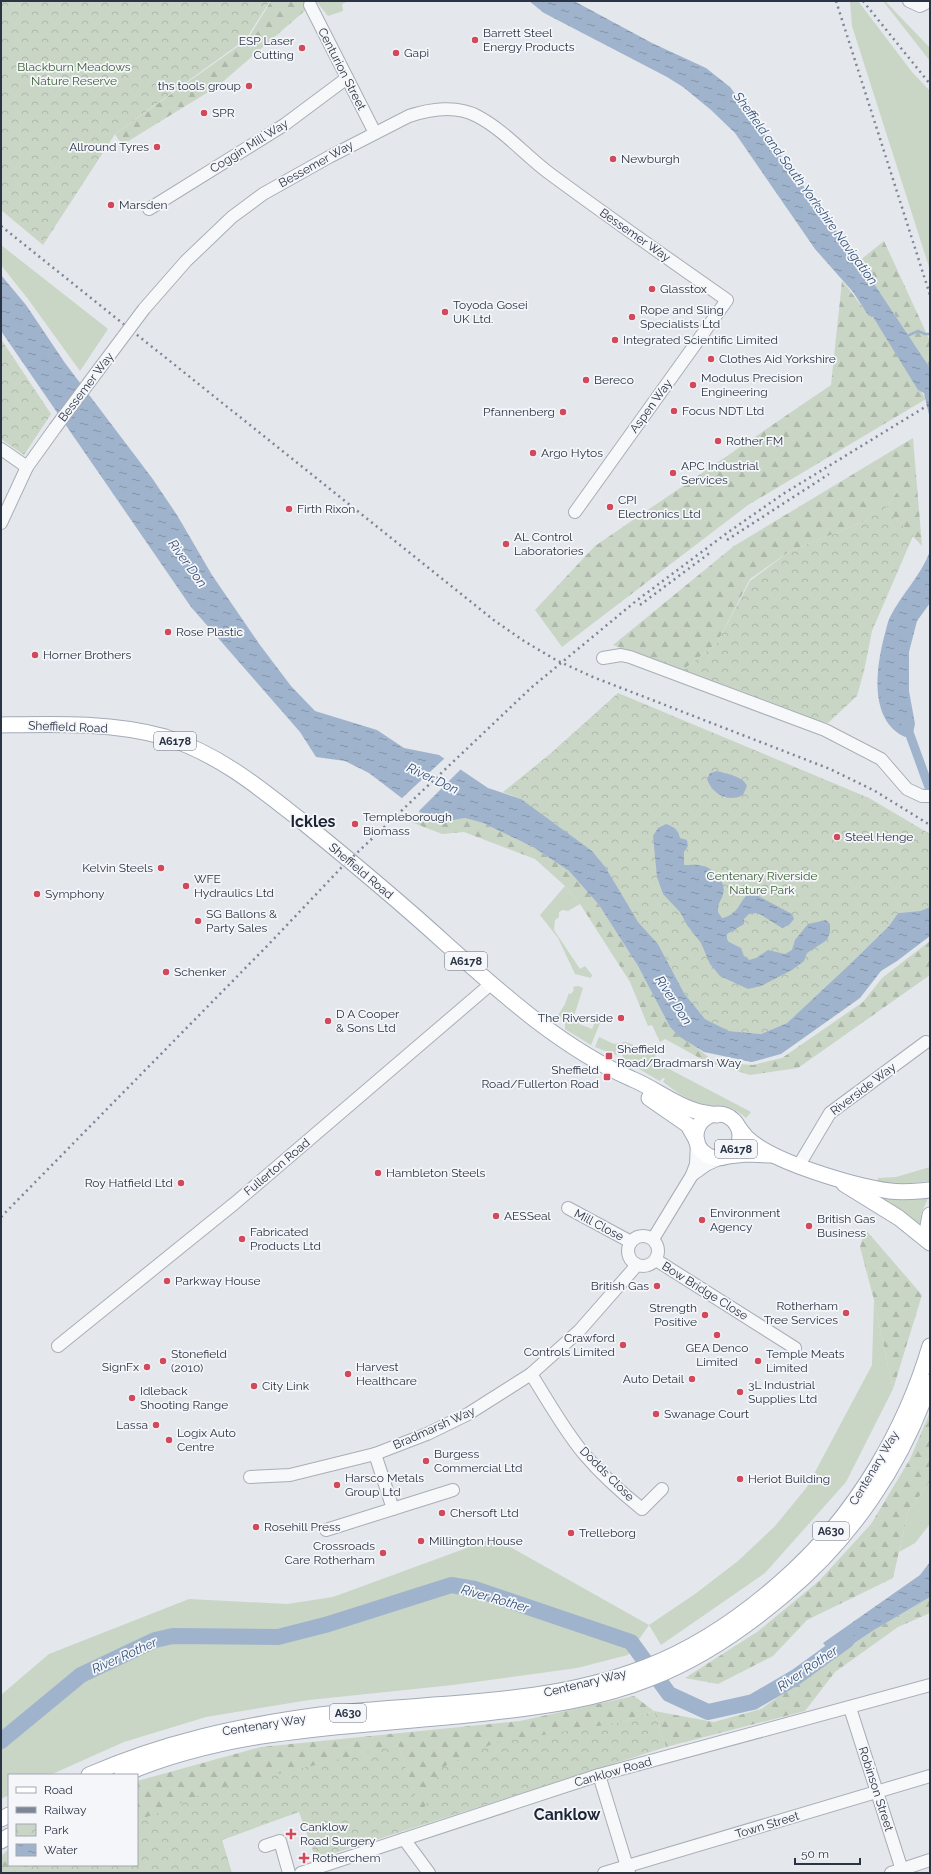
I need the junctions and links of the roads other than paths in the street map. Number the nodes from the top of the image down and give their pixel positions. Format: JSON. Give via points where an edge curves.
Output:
{"nodes":[{"id":1,"x":908,"y":1,"type":"edge"},
{"id":2,"x":930,"y":1,"type":"edge"},
{"id":3,"x":310,"y":5,"type":"dead end"},
{"id":4,"x":347,"y":78,"type":"junction"},
{"id":5,"x":375,"y":133,"type":"junction"},
{"id":6,"x":149,"y":209,"type":"dead end"},
{"id":7,"x":727,"y":300,"type":"joint"},
{"id":8,"x":1,"y":449,"type":"edge"},
{"id":9,"x":27,"y":467,"type":"junction"},
{"id":10,"x":575,"y":512,"type":"dead end"},
{"id":11,"x":1,"y":522,"type":"edge"},
{"id":12,"x":603,"y":658,"type":"dead end"},
{"id":13,"x":1,"y":725,"type":"edge"},
{"id":14,"x":926,"y":796,"type":"edge"},
{"id":15,"x":492,"y":983,"type":"junction"},
{"id":16,"x":926,"y":1042,"type":"dead end"},
{"id":17,"x":621,"y":1075,"type":"junction"},
{"id":18,"x":717,"y":1115,"type":"junction"},
{"id":19,"x":735,"y":1122,"type":"junction"},
{"id":20,"x":697,"y":1141,"type":"junction"},
{"id":21,"x":772,"y":1155,"type":"junction"},
{"id":22,"x":725,"y":1157,"type":"junction"},
{"id":23,"x":799,"y":1165,"type":"junction"},
{"id":24,"x":692,"y":1175,"type":"junction"},
{"id":25,"x":835,"y":1178,"type":"junction"},
{"id":26,"x":930,"y":1190,"type":"edge"},
{"id":27,"x":568,"y":1208,"type":"dead end"},
{"id":28,"x":930,"y":1215,"type":"edge"},
{"id":29,"x":930,"y":1238,"type":"edge"},
{"id":30,"x":653,"y":1239,"type":"junction"},
{"id":31,"x":630,"y":1242,"type":"junction"},
{"id":32,"x":930,"y":1243,"type":"edge"},
{"id":33,"x":656,"y":1260,"type":"junction"},
{"id":34,"x":637,"y":1265,"type":"junction"},
{"id":35,"x":58,"y":1346,"type":"dead end"},
{"id":36,"x":930,"y":1346,"type":"edge"},
{"id":37,"x":795,"y":1348,"type":"dead end"},
{"id":38,"x":531,"y":1374,"type":"junction"},
{"id":39,"x":930,"y":1382,"type":"edge"},
{"id":40,"x":375,"y":1454,"type":"junction"},
{"id":41,"x":250,"y":1477,"type":"dead end"},
{"id":42,"x":662,"y":1489,"type":"dead end"},
{"id":43,"x":453,"y":1490,"type":"dead end"},
{"id":44,"x":393,"y":1509,"type":"junction"},
{"id":45,"x":326,"y":1530,"type":"dead end"},
{"id":46,"x":668,"y":1664,"type":"junction"},
{"id":47,"x":615,"y":1684,"type":"junction"},
{"id":48,"x":930,"y":1685,"type":"edge"},
{"id":49,"x":850,"y":1708,"type":"junction"},
{"id":50,"x":92,"y":1774,"type":"edge"},
{"id":51,"x":124,"y":1774,"type":"edge"},
{"id":52,"x":599,"y":1775,"type":"junction"},
{"id":53,"x":930,"y":1776,"type":"edge"},
{"id":54,"x":877,"y":1792,"type":"junction"},
{"id":55,"x":404,"y":1839,"type":"junction"},
{"id":56,"x":265,"y":1846,"type":"dead end"},
{"id":57,"x":930,"y":1860,"type":"edge"},
{"id":58,"x":628,"y":1870,"type":"edge"},
{"id":59,"x":896,"y":1871,"type":"edge"},
{"id":60,"x":290,"y":1873,"type":"edge"},
{"id":61,"x":301,"y":1873,"type":"edge"},
{"id":62,"x":429,"y":1873,"type":"edge"},
{"id":63,"x":604,"y":1873,"type":"edge"}],
"edges":[{"from":1,"to":2,"type":"street","via":[[920,6]]},
{"from":3,"to":4,"type":"street","name":"Centurion Street"},
{"from":4,"to":5,"type":"street","name":"Centurion Street"},
{"from":4,"to":6,"type":"street","name":"Coggin Mill Way","via":[[284,125]]},
{"from":5,"to":7,"type":"street","name":"Bessemer Way","via":[[427,110],[460,111],[477,116],[500,131],[545,170],[587,201]]},
{"from":5,"to":9,"type":"street","name":"Bessemer Way","bridge":true,"via":[[263,194],[238,213],[186,261],[144,309]]},
{"from":7,"to":10,"type":"street","name":"Aspen Way"},
{"from":8,"to":9,"type":"street"},
{"from":9,"to":11,"type":"street","name":"Bessemer Way"},
{"from":12,"to":14,"type":"street","via":[[621,655],[630,657],[825,730],[881,759],[907,789]]},
{"from":13,"to":15,"type":"main road","name":"Sheffield Road","number":"A6178","via":[[91,726],[138,731],[165,737],[218,760],[238,772],[320,836]]},
{"from":15,"to":17,"type":"main road","name":"Sheffield Road","number":"A6178","via":[[563,1041]]},
{"from":15,"to":35,"type":"street","name":"Fullerton Road","via":[[234,1203]]},
{"from":16,"to":23,"type":"street","name":"Riverside Way","via":[[830,1113]]},
{"from":17,"to":18,"type":"main road","name":"Sheffield Road","number":"A6178","via":[[697,1112]]},
{"from":17,"to":20,"type":"main road","name":"Sheffield Road","number":"A6178","via":[[629,1085],[688,1125]]},
{"from":18,"to":19,"type":"main road","number":"A6178","via":[[728,1117]]},
{"from":18,"to":20,"type":"main road","via":[[706,1118],[700,1124]]},
{"from":19,"to":21,"type":"main road","number":"A6178","via":[[746,1137]]},
{"from":19,"to":22,"type":"main road","number":"A6178","via":[[739,1129],[740,1141]]},
{"from":20,"to":22,"type":"main road","number":"A6178","via":[[707,1155]]},
{"from":20,"to":24,"type":"street","via":[[696,1164]]},
{"from":21,"to":22,"type":"main road","number":"A6178","via":[[746,1154]]},
{"from":21,"to":23,"type":"main road","number":"A6178"},
{"from":22,"to":24,"type":"street","via":[[706,1165]]},
{"from":23,"to":25,"type":"main road","number":"A6178"},
{"from":24,"to":30,"type":"street"},
{"from":25,"to":26,"type":"main road","number":"A6178","via":[[890,1191]]},
{"from":25,"to":32,"type":"main road","number":"A6178","via":[[899,1218]]},
{"from":27,"to":31,"type":"street","name":"Mill Close"},
{"from":28,"to":29,"type":"main road"},
{"from":30,"to":31,"type":"street","via":[[640,1236]]},
{"from":30,"to":33,"type":"street","via":[[659,1252]]},
{"from":31,"to":34,"type":"street","via":[[630,1259]]},
{"from":33,"to":34,"type":"street","via":[[648,1266]]},
{"from":33,"to":37,"type":"street","name":"Bow Bridge Close"},
{"from":34,"to":38,"type":"street","name":"Bradmarsh Way","via":[[580,1331]]},
{"from":36,"to":46,"type":"main road","name":"Centenary Way","number":"A630","via":[[917,1385],[890,1445],[847,1512],[826,1538],[748,1609]]},
{"from":38,"to":40,"type":"street","name":"Bradmarsh Way","via":[[468,1414],[427,1434]]},
{"from":38,"to":42,"type":"street","name":"Dodds Close","via":[[584,1454],[628,1497],[642,1509]]},
{"from":39,"to":46,"type":"main road","name":"Centenary Way","number":"A630","via":[[898,1455],[860,1514],[835,1544],[795,1586],[755,1619],[730,1636]]},
{"from":40,"to":41,"type":"street","name":"Bradmarsh Way","via":[[290,1475]]},
{"from":40,"to":44,"type":"street"},
{"from":43,"to":44,"type":"street"},
{"from":44,"to":45,"type":"street"},
{"from":46,"to":47,"type":"main road","name":"Centenary Way","number":"A630"},
{"from":47,"to":50,"type":"main road","name":"Centenary Way","number":"A630","via":[[486,1702],[321,1715],[214,1733],[158,1748]]},
{"from":47,"to":51,"type":"main road","name":"Centenary Way","number":"A630","via":[[531,1708],[292,1730],[159,1760]]},
{"from":48,"to":49,"type":"street","name":"Canklow Road"},
{"from":49,"to":52,"type":"street","name":"Canklow Road"},
{"from":49,"to":54,"type":"street","name":"Robinson Street"},
{"from":52,"to":55,"type":"street","name":"Canklow Road"},
{"from":52,"to":58,"type":"street"},
{"from":53,"to":54,"type":"street","name":"Town Street"},
{"from":54,"to":58,"type":"street","name":"Town Street"},
{"from":54,"to":59,"type":"street","name":"Robinson Street"},
{"from":55,"to":61,"type":"street","name":"Canklow Road"},
{"from":55,"to":62,"type":"street"},
{"from":56,"to":60,"type":"street","via":[[280,1841]]},
{"from":57,"to":59,"type":"street"},
{"from":58,"to":63,"type":"street","name":"Town Street"}]}
